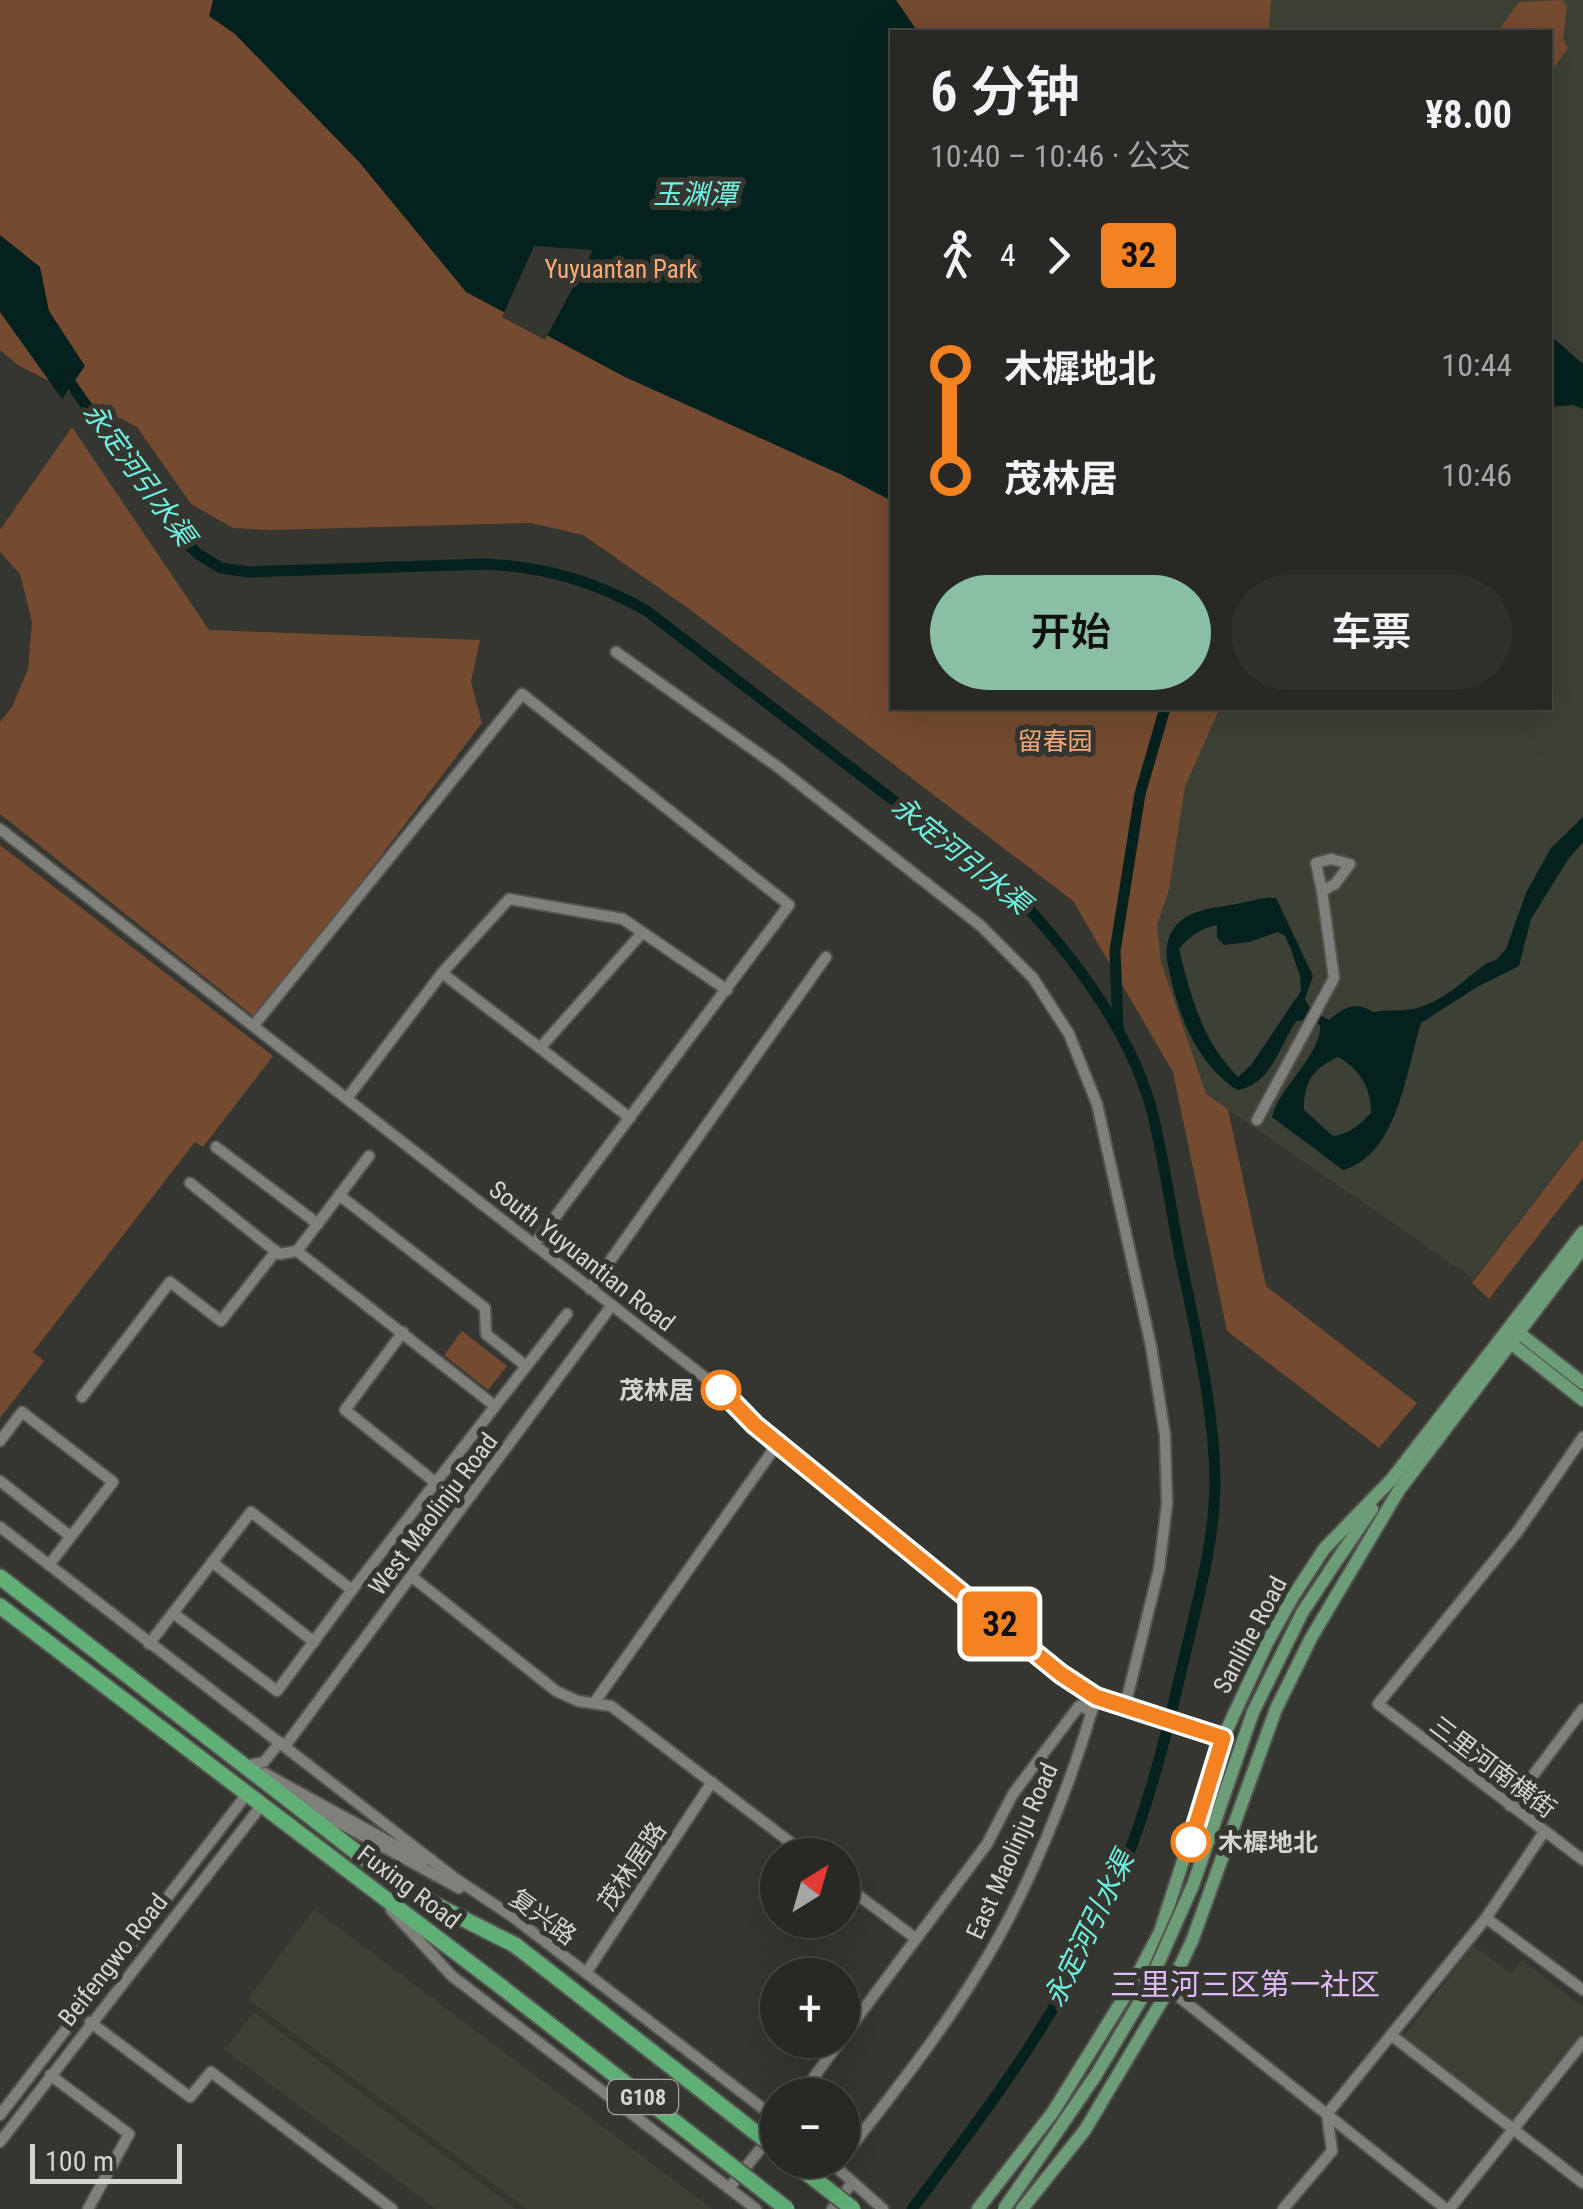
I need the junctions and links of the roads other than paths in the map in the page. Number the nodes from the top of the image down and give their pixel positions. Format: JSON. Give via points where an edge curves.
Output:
{"nodes":[{"id":1,"x":616,"y":652,"type":"dead end"},
{"id":2,"x":0,"y":829,"type":"edge"},
{"id":3,"x":1322,"y":891,"type":"dead end"},
{"id":4,"x":642,"y":933,"type":"junction"},
{"id":5,"x":826,"y":957,"type":"dead end"},
{"id":6,"x":442,"y":973,"type":"junction"},
{"id":7,"x":726,"y":990,"type":"junction"},
{"id":8,"x":254,"y":1024,"type":"junction"},
{"id":9,"x":540,"y":1048,"type":"junction"},
{"id":10,"x":348,"y":1097,"type":"junction"},
{"id":11,"x":630,"y":1118,"type":"junction"},
{"id":12,"x":1258,"y":1120,"type":"dead end"},
{"id":13,"x":216,"y":1146,"type":"dead end"},
{"id":14,"x":369,"y":1156,"type":"dead end"},
{"id":15,"x":190,"y":1183,"type":"dead end"},
{"id":16,"x":339,"y":1196,"type":"junction"},
{"id":17,"x":318,"y":1224,"type":"junction"},
{"id":18,"x":1583,"y":1232,"type":"edge"},
{"id":19,"x":534,"y":1246,"type":"junction"},
{"id":20,"x":1583,"y":1248,"type":"edge"},
{"id":21,"x":276,"y":1251,"type":"junction"},
{"id":22,"x":297,"y":1251,"type":"junction"},
{"id":23,"x":590,"y":1289,"type":"junction"},
{"id":24,"x":612,"y":1305,"type":"junction"},
{"id":25,"x":566,"y":1314,"type":"dead end"},
{"id":26,"x":403,"y":1332,"type":"junction"},
{"id":27,"x":1513,"y":1336,"type":"junction"},
{"id":28,"x":526,"y":1366,"type":"junction"},
{"id":29,"x":1583,"y":1384,"type":"edge"},
{"id":30,"x":82,"y":1397,"type":"dead end"},
{"id":31,"x":1583,"y":1400,"type":"edge"},
{"id":32,"x":495,"y":1406,"type":"junction"},
{"id":33,"x":1583,"y":1438,"type":"edge"},
{"id":34,"x":0,"y":1441,"type":"edge"},
{"id":35,"x":778,"y":1443,"type":"junction"},
{"id":36,"x":0,"y":1482,"type":"edge"},
{"id":37,"x":436,"y":1483,"type":"junction"},
{"id":38,"x":1396,"y":1484,"type":"junction"},
{"id":39,"x":0,"y":1527,"type":"edge"},
{"id":40,"x":70,"y":1536,"type":"junction"},
{"id":41,"x":212,"y":1562,"type":"junction"},
{"id":42,"x":48,"y":1565,"type":"junction"},
{"id":43,"x":0,"y":1576,"type":"edge"},
{"id":44,"x":411,"y":1576,"type":"junction"},
{"id":45,"x":352,"y":1590,"type":"junction"},
{"id":46,"x":0,"y":1606,"type":"edge"},
{"id":47,"x":174,"y":1612,"type":"junction"},
{"id":48,"x":314,"y":1642,"type":"junction"},
{"id":49,"x":149,"y":1644,"type":"junction"},
{"id":50,"x":1096,"y":1697,"type":"junction"},
{"id":51,"x":594,"y":1703,"type":"junction"},
{"id":52,"x":1125,"y":1706,"type":"junction"},
{"id":53,"x":1583,"y":1709,"type":"edge"},
{"id":54,"x":1092,"y":1710,"type":"junction"},
{"id":55,"x":1223,"y":1738,"type":"junction"},
{"id":56,"x":208,"y":1739,"type":"junction"},
{"id":57,"x":282,"y":1744,"type":"junction"},
{"id":58,"x":250,"y":1765,"type":"junction"},
{"id":59,"x":712,"y":1782,"type":"junction"},
{"id":60,"x":266,"y":1784,"type":"junction"},
{"id":61,"x":246,"y":1794,"type":"junction"},
{"id":62,"x":261,"y":1806,"type":"junction"},
{"id":63,"x":1510,"y":1806,"type":"junction"},
{"id":64,"x":232,"y":1813,"type":"junction"},
{"id":65,"x":244,"y":1824,"type":"junction"},
{"id":66,"x":1544,"y":1832,"type":"junction"},
{"id":67,"x":785,"y":1838,"type":"edge"},
{"id":68,"x":1583,"y":1860,"type":"edge"},
{"id":69,"x":456,"y":1879,"type":"junction"},
{"id":70,"x":374,"y":1891,"type":"junction"},
{"id":71,"x":860,"y":1896,"type":"edge"},
{"id":72,"x":513,"y":1917,"type":"junction"},
{"id":73,"x":1486,"y":1918,"type":"junction"},
{"id":74,"x":1160,"y":1932,"type":"junction"},
{"id":75,"x":915,"y":1938,"type":"junction"},
{"id":76,"x":1192,"y":1942,"type":"junction"},
{"id":77,"x":586,"y":1973,"type":"junction"},
{"id":78,"x":1169,"y":1989,"type":"junction"},
{"id":79,"x":1583,"y":1990,"type":"edge"},
{"id":80,"x":860,"y":2014,"type":"edge"},
{"id":81,"x":90,"y":2022,"type":"junction"},
{"id":82,"x":1391,"y":2036,"type":"junction"},
{"id":83,"x":1583,"y":2042,"type":"edge"},
{"id":84,"x":50,"y":2075,"type":"junction"},
{"id":85,"x":5,"y":2100,"type":"edge"},
{"id":86,"x":760,"y":2110,"type":"edge"},
{"id":87,"x":1053,"y":2112,"type":"junction"},
{"id":88,"x":1327,"y":2114,"type":"junction"},
{"id":89,"x":0,"y":2115,"type":"edge"},
{"id":90,"x":1085,"y":2130,"type":"junction"},
{"id":91,"x":860,"y":2133,"type":"edge"},
{"id":92,"x":760,"y":2136,"type":"edge"},
{"id":93,"x":0,"y":2142,"type":"edge"},
{"id":94,"x":760,"y":2148,"type":"edge"},
{"id":95,"x":813,"y":2178,"type":"edge"},
{"id":96,"x":848,"y":2178,"type":"edge"},
{"id":97,"x":852,"y":2183,"type":"junction"},
{"id":98,"x":1583,"y":2183,"type":"edge"},
{"id":99,"x":729,"y":2188,"type":"junction"},
{"id":100,"x":1448,"y":2208,"type":"edge"},
{"id":101,"x":88,"y":2209,"type":"edge"},
{"id":102,"x":392,"y":2209,"type":"edge"},
{"id":103,"x":748,"y":2209,"type":"edge"},
{"id":104,"x":756,"y":2209,"type":"edge"},
{"id":105,"x":787,"y":2209,"type":"edge"},
{"id":106,"x":832,"y":2209,"type":"edge"},
{"id":107,"x":853,"y":2209,"type":"edge"},
{"id":108,"x":883,"y":2209,"type":"edge"},
{"id":109,"x":978,"y":2209,"type":"edge"},
{"id":110,"x":1004,"y":2209,"type":"edge"},
{"id":111,"x":1022,"y":2209,"type":"edge"},
{"id":112,"x":1283,"y":2209,"type":"edge"}],
"edges":[{"from":1,"to":52,"type":"street","via":[[778,767],[981,926],[1033,978],[1069,1034],[1097,1104],[1165,1435],[1160,1569]]},
{"from":2,"to":8,"type":"street","name":"South Yuyuantian Road"},
{"from":3,"to":12,"type":"street","via":[[1334,978]]},
{"from":4,"to":6,"type":"street","via":[[623,919],[509,900]]},
{"from":4,"to":7,"type":"street"},
{"from":4,"to":9,"type":"street"},
{"from":5,"to":23,"type":"street"},
{"from":6,"to":9,"type":"street"},
{"from":6,"to":10,"type":"street"},
{"from":7,"to":8,"type":"street","via":[[789,905],[522,694]]},
{"from":7,"to":11,"type":"street"},
{"from":8,"to":10,"type":"street","name":"South Yuyuantian Road"},
{"from":9,"to":11,"type":"street"},
{"from":10,"to":19,"type":"street","name":"South Yuyuantian Road"},
{"from":11,"to":19,"type":"street"},
{"from":13,"to":17,"type":"street"},
{"from":14,"to":16,"type":"street"},
{"from":15,"to":21,"type":"street"},
{"from":16,"to":17,"type":"street"},
{"from":16,"to":28,"type":"street","via":[[485,1308],[486,1334]]},
{"from":17,"to":22,"type":"street"},
{"from":18,"to":27,"type":"main road","name":"Sanlihe Road"},
{"from":19,"to":23,"type":"street","name":"South Yuyuantian Road"},
{"from":20,"to":27,"type":"main road","name":"Sanlihe Road"},
{"from":21,"to":22,"type":"street"},
{"from":21,"to":30,"type":"street","via":[[221,1321],[170,1282]]},
{"from":22,"to":26,"type":"street"},
{"from":23,"to":24,"type":"street","name":"South Yuyuantian Road"},
{"from":24,"to":35,"type":"street","name":"South Yuyuantian Road"},
{"from":24,"to":44,"type":"street","name":"West Maolinju Road"},
{"from":25,"to":28,"type":"street"},
{"from":26,"to":32,"type":"street"},
{"from":26,"to":37,"type":"street","via":[[345,1410]]},
{"from":27,"to":29,"type":"main road"},
{"from":27,"to":31,"type":"main road"},
{"from":27,"to":38,"type":"main road","name":"Sanlihe Road"},
{"from":28,"to":32,"type":"street"},
{"from":32,"to":37,"type":"street"},
{"from":33,"to":63,"type":"street","name":"三里河南横街","via":[[1518,1531],[1378,1704]]},
{"from":34,"to":40,"type":"street","via":[[22,1412],[113,1482]]},
{"from":35,"to":50,"type":"street","name":"South Yuyuantian Road"},
{"from":35,"to":51,"type":"street"},
{"from":36,"to":40,"type":"street"},
{"from":37,"to":45,"type":"street"},
{"from":38,"to":55,"type":"main road","name":"Sanlihe Road","via":[[1324,1550],[1302,1582]]},
{"from":38,"to":76,"type":"main road","name":"Sanlihe Road","via":[[1276,1709]]},
{"from":38,"to":110,"type":"main road","bridge":true,"via":[[1302,1613],[1253,1712],[1194,1885],[1145,1993]]},
{"from":39,"to":42,"type":"street"},
{"from":40,"to":42,"type":"street"},
{"from":41,"to":45,"type":"street","via":[[251,1512]]},
{"from":41,"to":47,"type":"street"},
{"from":41,"to":48,"type":"street"},
{"from":42,"to":49,"type":"street"},
{"from":43,"to":56,"type":"highway","name":"Fuxing Road","number":"G108"},
{"from":44,"to":51,"type":"street","via":[[556,1691]]},
{"from":44,"to":57,"type":"street","name":"West Maolinju Road"},
{"from":45,"to":48,"type":"street"},
{"from":46,"to":61,"type":"highway","name":"Fuxing Road","number":"G108"},
{"from":47,"to":48,"type":"street","via":[[277,1691]]},
{"from":47,"to":49,"type":"street"},
{"from":49,"to":57,"type":"street"},
{"from":50,"to":52,"type":"street","name":"South Yuyuantian Road"},
{"from":50,"to":54,"type":"street","name":"East Maolinju Road"},
{"from":51,"to":59,"type":"street","via":[[611,1706]]},
{"from":52,"to":55,"type":"street","name":"South Yuyuantian Road","bridge":true},
{"from":53,"to":63,"type":"street"},
{"from":54,"to":75,"type":"street","via":[[1079,1706]]},
{"from":54,"to":91,"type":"street","name":"East Maolinju Road","via":[[1041,1849],[996,1941],[940,2030]]},
{"from":55,"to":74,"type":"main road","name":"Sanlihe Road"},
{"from":56,"to":58,"type":"street"},
{"from":56,"to":60,"type":"highway","name":"Fuxing Road","number":"G108"},
{"from":57,"to":58,"type":"street","name":"West Maolinju Road","via":[[264,1762]]},
{"from":57,"to":69,"type":"street","name":"复兴路"},
{"from":58,"to":69,"type":"street"},
{"from":59,"to":67,"type":"street"},
{"from":59,"to":77,"type":"street","name":"茂林居路"},
{"from":60,"to":72,"type":"street"},
{"from":60,"to":92,"type":"highway","name":"Fuxing Road","number":"G108","bridge":true,"via":[[416,1895],[515,1945]]},
{"from":61,"to":62,"type":"highway","name":"Fuxing Road","number":"G108"},
{"from":61,"to":64,"type":"street","name":"Beifengwo Road"},
{"from":62,"to":65,"type":"street","name":"Beifengwo Road"},
{"from":62,"to":70,"type":"highway","name":"Fuxing Road","number":"G108"},
{"from":63,"to":66,"type":"street","name":"三里河南横街"},
{"from":64,"to":65,"type":"street"},
{"from":64,"to":85,"type":"street","name":"Beifengwo Road"},
{"from":65,"to":81,"type":"street","name":"Beifengwo Road"},
{"from":66,"to":68,"type":"street","name":"三里河南横街"},
{"from":66,"to":73,"type":"street"},
{"from":69,"to":72,"type":"street","name":"复兴路"},
{"from":70,"to":99,"type":"street","via":[[452,1976]]},
{"from":70,"to":105,"type":"highway","name":"Fuxing Road","number":"G108","bridge":true},
{"from":71,"to":75,"type":"street"},
{"from":72,"to":77,"type":"street","name":"复兴路"},
{"from":73,"to":79,"type":"street"},
{"from":73,"to":82,"type":"street"},
{"from":74,"to":76,"type":"street"},
{"from":74,"to":87,"type":"main road","name":"Sanlihe Road"},
{"from":75,"to":80,"type":"street"},
{"from":76,"to":78,"type":"main road","name":"Sanlihe Road"},
{"from":77,"to":86,"type":"street","name":"复兴路"},
{"from":78,"to":88,"type":"street"},
{"from":78,"to":90,"type":"main road","name":"Sanlihe Road"},
{"from":81,"to":84,"type":"street","name":"Beifengwo Road"},
{"from":81,"to":102,"type":"street","via":[[190,2097],[211,2072]]},
{"from":82,"to":88,"type":"street"},
{"from":82,"to":98,"type":"street"},
{"from":83,"to":100,"type":"street"},
{"from":84,"to":93,"type":"street","name":"Beifengwo Road"},
{"from":84,"to":101,"type":"street","via":[[129,2134]]},
{"from":85,"to":89,"type":"street","name":"Beifengwo Road"},
{"from":87,"to":90,"type":"main road","via":[[1071,2132]]},
{"from":87,"to":109,"type":"main road","name":"Sanlihe Road"},
{"from":88,"to":100,"type":"street"},
{"from":88,"to":112,"type":"street","via":[[1332,2151]]},
{"from":90,"to":111,"type":"main road","name":"Sanlihe Road"},
{"from":94,"to":99,"type":"street"},
{"from":95,"to":107,"type":"highway","bridge":true},
{"from":96,"to":97,"type":"street"},
{"from":97,"to":106,"type":"street"},
{"from":97,"to":108,"type":"street"},
{"from":99,"to":103,"type":"street"},
{"from":99,"to":104,"type":"street"}]}
